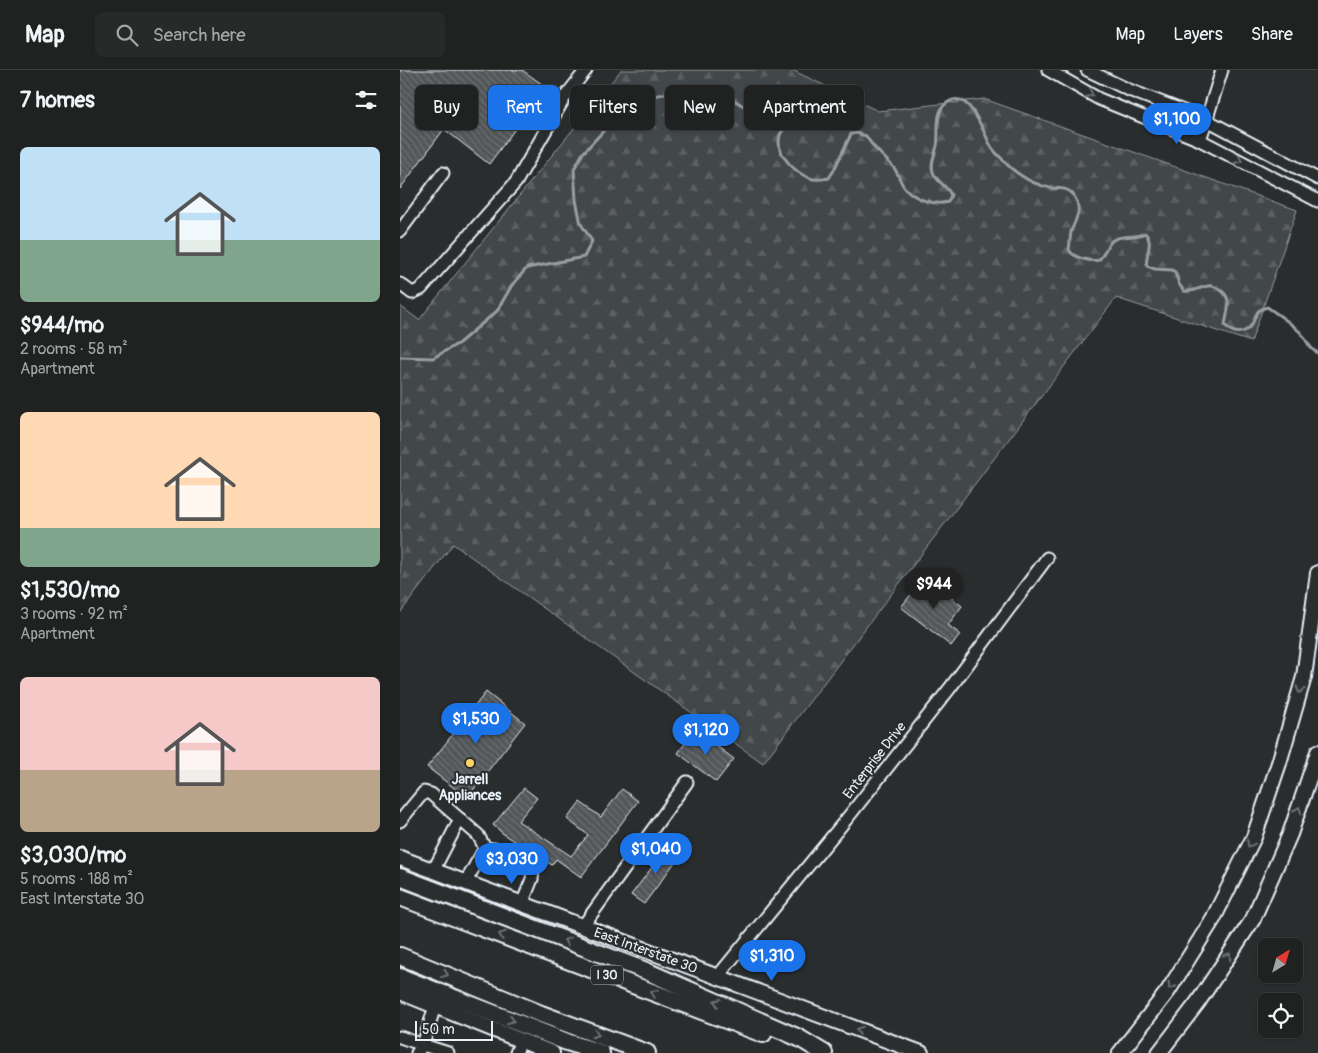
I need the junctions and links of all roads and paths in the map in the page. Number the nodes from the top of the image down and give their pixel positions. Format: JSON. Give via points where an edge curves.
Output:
{"nodes":[{"id":1,"x":586,"y":70,"type":"edge"},
{"id":2,"x":1048,"y":70,"type":"edge"},
{"id":3,"x":1087,"y":70,"type":"edge"},
{"id":4,"x":1222,"y":70,"type":"edge"},
{"id":5,"x":1206,"y":120,"type":"junction"},
{"id":6,"x":1200,"y":140,"type":"junction"},
{"id":7,"x":443,"y":173,"type":"dead end"},
{"id":8,"x":1318,"y":179,"type":"edge"},
{"id":9,"x":1318,"y":201,"type":"edge"},
{"id":10,"x":400,"y":231,"type":"edge"},
{"id":11,"x":400,"y":284,"type":"edge"},
{"id":12,"x":1047,"y":558,"type":"dead end"},
{"id":13,"x":1318,"y":573,"type":"edge"},
{"id":14,"x":1318,"y":752,"type":"edge"},
{"id":15,"x":687,"y":782,"type":"dead end"},
{"id":16,"x":460,"y":819,"type":"junction"},
{"id":17,"x":400,"y":821,"type":"edge"},
{"id":18,"x":485,"y":848,"type":"junction"},
{"id":19,"x":400,"y":858,"type":"edge"},
{"id":20,"x":433,"y":871,"type":"junction"},
{"id":21,"x":400,"y":877,"type":"edge"},
{"id":22,"x":464,"y":883,"type":"junction"},
{"id":23,"x":400,"y":896,"type":"edge"},
{"id":24,"x":522,"y":904,"type":"junction"},
{"id":25,"x":583,"y":926,"type":"junction"},
{"id":26,"x":400,"y":956,"type":"edge"},
{"id":27,"x":718,"y":976,"type":"junction"},
{"id":28,"x":400,"y":977,"type":"edge"},
{"id":29,"x":400,"y":992,"type":"edge"},
{"id":30,"x":435,"y":1006,"type":"junction"},
{"id":31,"x":400,"y":1037,"type":"edge"},
{"id":32,"x":518,"y":1047,"type":"edge"},
{"id":33,"x":420,"y":1049,"type":"edge"},
{"id":34,"x":448,"y":1053,"type":"edge"},
{"id":35,"x":552,"y":1053,"type":"edge"},
{"id":36,"x":602,"y":1053,"type":"edge"},
{"id":37,"x":647,"y":1053,"type":"edge"},
{"id":38,"x":815,"y":1053,"type":"edge"},
{"id":39,"x":824,"y":1053,"type":"edge"},
{"id":40,"x":921,"y":1053,"type":"edge"},
{"id":41,"x":1120,"y":1053,"type":"edge"},
{"id":42,"x":1159,"y":1053,"type":"edge"}],
"edges":[{"from":1,"to":11,"type":"street","via":[[565,97],[516,182],[421,290],[412,293]]},
{"from":2,"to":6,"type":"street","one_way":true,"via":[[1099,98]]},
{"from":3,"to":5,"type":"street"},
{"from":4,"to":5,"type":"street"},
{"from":5,"to":6,"type":"street"},
{"from":5,"to":8,"type":"street"},
{"from":6,"to":9,"type":"street","one_way":true},
{"from":7,"to":10,"type":"street"},
{"from":12,"to":27,"type":"street","name":"Enterprise Drive","via":[[915,733]]},
{"from":13,"to":41,"type":"main road","one_way":true,"via":[[1304,677],[1254,837],[1213,919],[1173,983]]},
{"from":42,"to":14,"type":"main road","one_way":true,"via":[[1198,1002],[1252,919],[1290,834]]},
{"from":15,"to":25,"type":"street"},
{"from":16,"to":17,"type":"street","via":[[431,794],[424,792]]},
{"from":16,"to":18,"type":"street","via":[[478,835]]},
{"from":16,"to":20,"type":"street"},
{"from":18,"to":22,"type":"street"},
{"from":18,"to":24,"type":"street","via":[[501,850],[529,865],[533,871]]},
{"from":19,"to":20,"type":"main road","name":"East Interstate 30"},
{"from":20,"to":22,"type":"main road","name":"East Interstate 30"},
{"from":39,"to":21,"type":"highway","one_way":true,"via":[[800,1038],[646,971]]},
{"from":22,"to":24,"type":"main road","name":"East Interstate 30"},
{"from":38,"to":23,"type":"highway","number":"I 30","one_way":true},
{"from":24,"to":25,"type":"main road","name":"East Interstate 30"},
{"from":25,"to":27,"type":"main road","name":"East Interstate 30"},
{"from":26,"to":37,"type":"highway","one_way":true},
{"from":40,"to":27,"type":"main road","name":"East Interstate 30","one_way":true},
{"from":28,"to":36,"type":"highway","one_way":true},
{"from":29,"to":30,"type":"main road"},
{"from":30,"to":32,"type":"main road"},
{"from":30,"to":33,"type":"street"},
{"from":31,"to":33,"type":"street"},
{"from":32,"to":35,"type":"main road"},
{"from":33,"to":34,"type":"street"}]}
